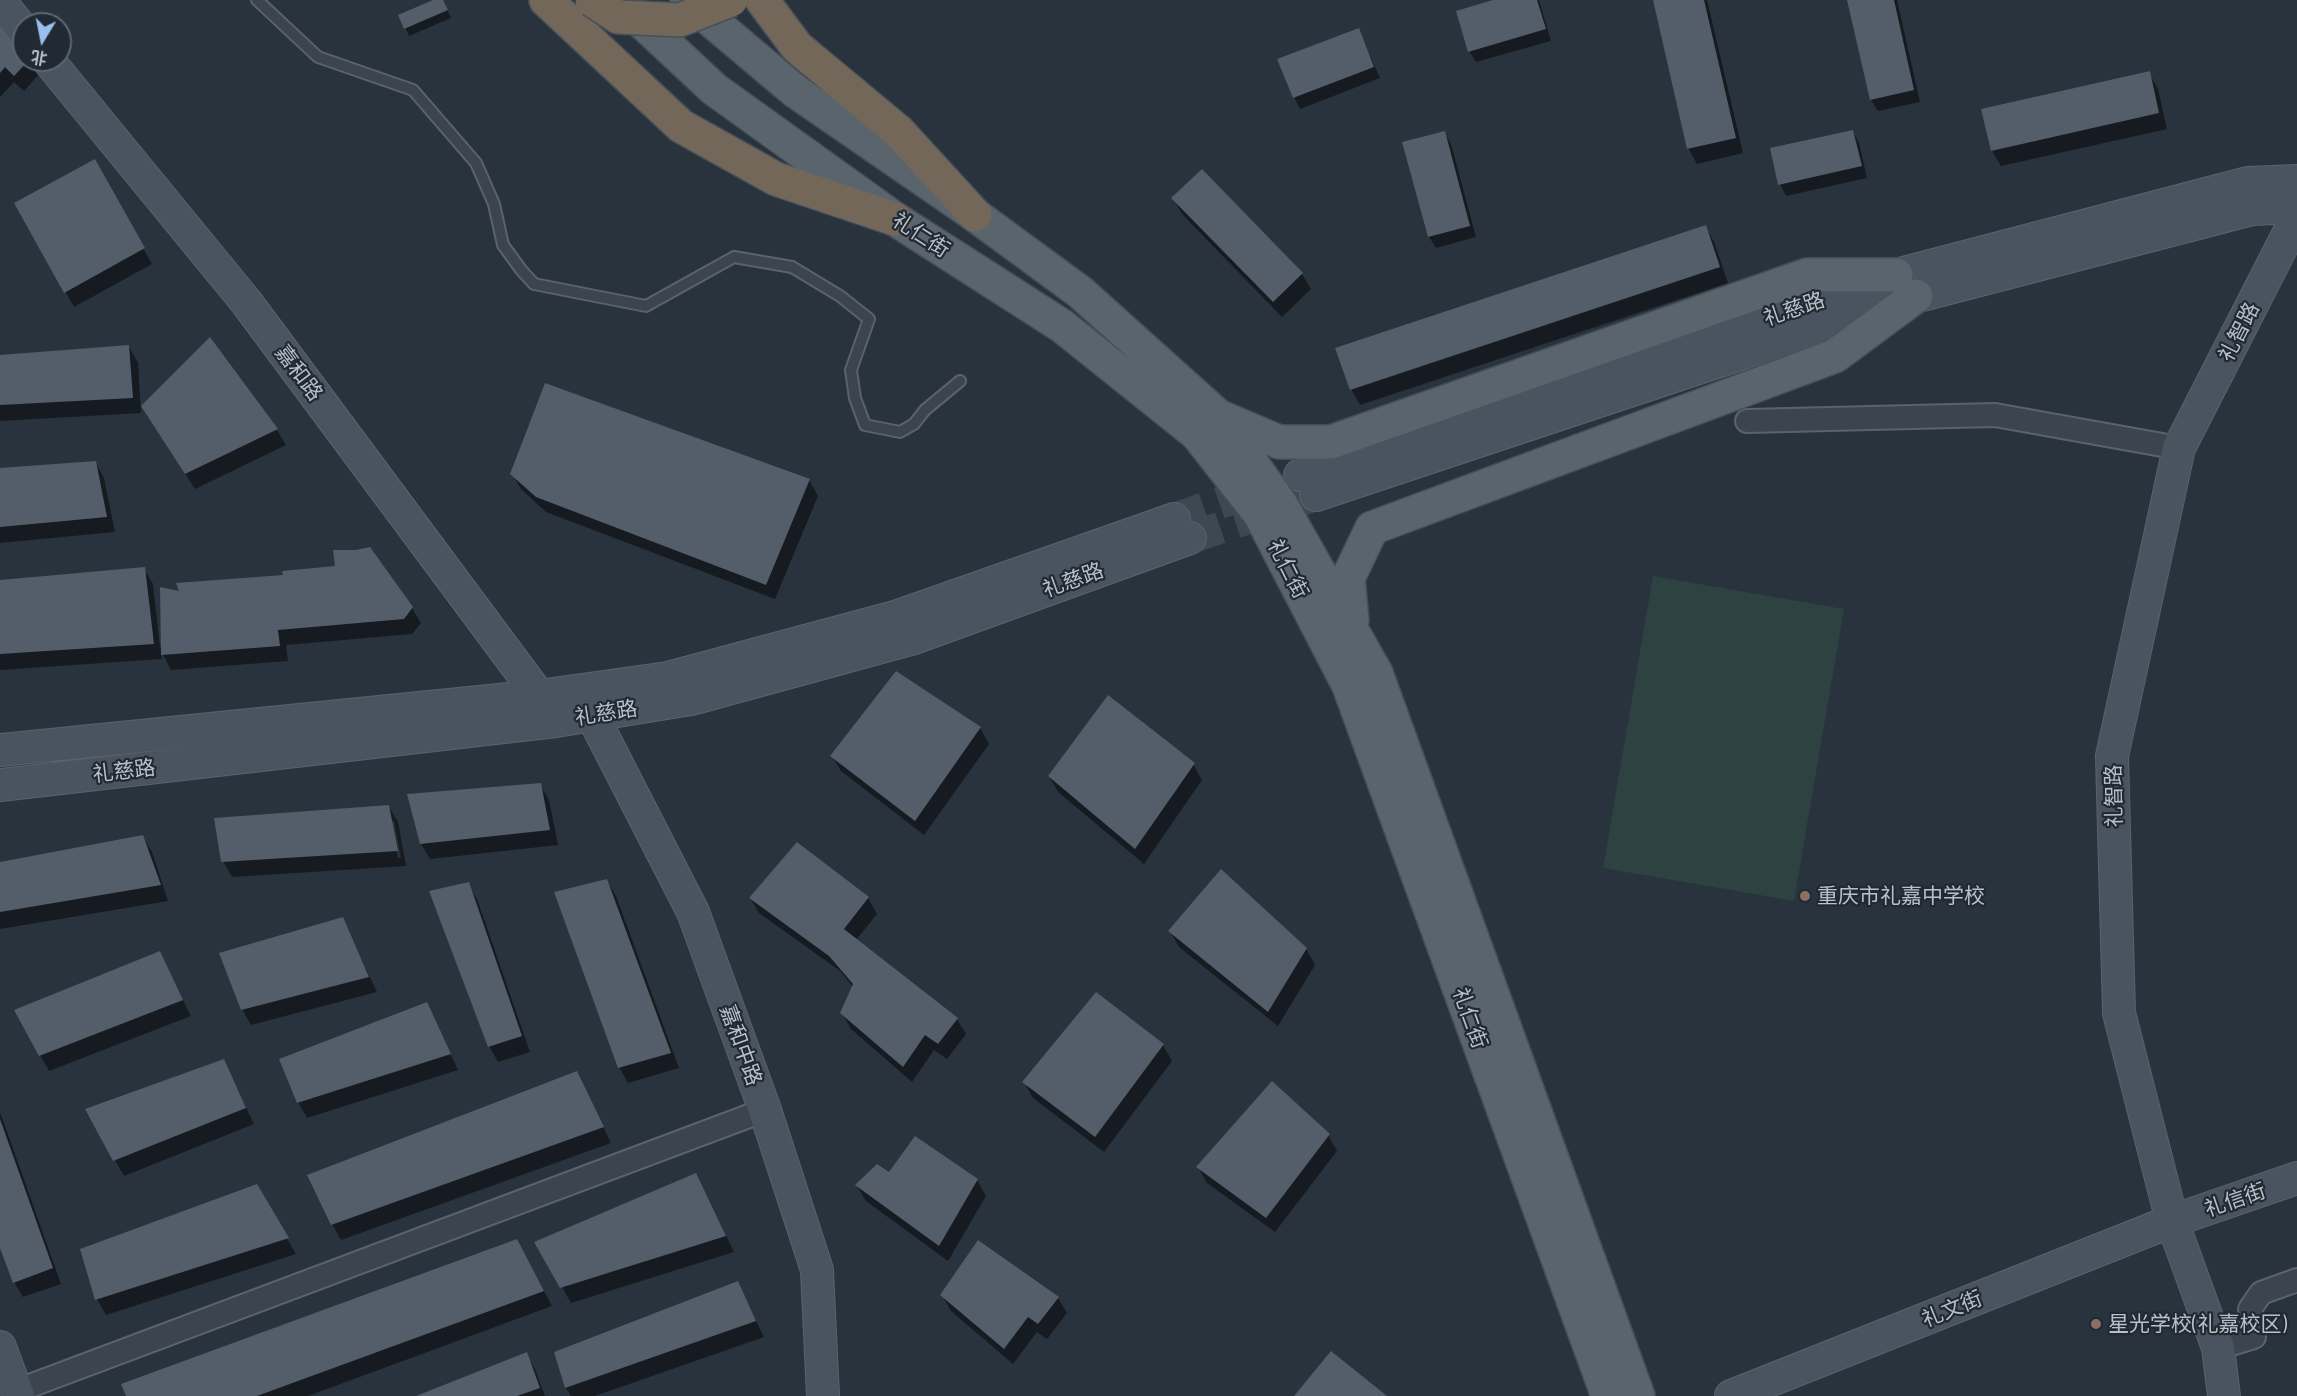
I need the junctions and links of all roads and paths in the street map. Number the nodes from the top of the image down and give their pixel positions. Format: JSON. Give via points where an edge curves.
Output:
{"nodes":[{"id":1,"x":256,"y":0,"type":"edge"},
{"id":2,"x":546,"y":0,"type":"edge"},
{"id":3,"x":592,"y":0,"type":"edge"},
{"id":4,"x":618,"y":0,"type":"edge"},
{"id":5,"x":687,"y":0,"type":"edge"},
{"id":6,"x":731,"y":0,"type":"edge"},
{"id":7,"x":762,"y":0,"type":"edge"},
{"id":8,"x":784,"y":0,"type":"edge"},
{"id":9,"x":0,"y":2,"type":"edge"},
{"id":10,"x":12,"y":16,"type":"edge"},
{"id":11,"x":797,"y":47,"type":"junction"},
{"id":12,"x":58,"y":72,"type":"edge"},
{"id":13,"x":2297,"y":181,"type":"edge"},
{"id":14,"x":2297,"y":207,"type":"edge"},
{"id":15,"x":975,"y":215,"type":"junction"},
{"id":16,"x":2297,"y":217,"type":"edge"},
{"id":17,"x":895,"y":219,"type":"junction"},
{"id":18,"x":1906,"y":286,"type":"junction"},
{"id":19,"x":960,"y":381,"type":"dead end"},
{"id":20,"x":1218,"y":416,"type":"junction"},
{"id":21,"x":1747,"y":421,"type":"dead end"},
{"id":22,"x":2179,"y":448,"type":"junction"},
{"id":23,"x":1308,"y":485,"type":"tunnel mouth"},
{"id":24,"x":1353,"y":631,"type":"junction"},
{"id":25,"x":539,"y":696,"type":"junction"},
{"id":26,"x":592,"y":716,"type":"junction"},
{"id":27,"x":0,"y":750,"type":"edge"},
{"id":28,"x":0,"y":785,"type":"edge"},
{"id":29,"x":765,"y":1110,"type":"junction"},
{"id":30,"x":2297,"y":1178,"type":"edge"},
{"id":31,"x":2172,"y":1221,"type":"junction"},
{"id":32,"x":2297,"y":1280,"type":"edge"},
{"id":33,"x":0,"y":1347,"type":"edge"},
{"id":34,"x":2218,"y":1348,"type":"junction"},
{"id":35,"x":13,"y":1394,"type":"edge"},
{"id":36,"x":823,"y":1396,"type":"edge"},
{"id":37,"x":1608,"y":1396,"type":"edge"},
{"id":38,"x":1638,"y":1396,"type":"edge"},
{"id":39,"x":1731,"y":1396,"type":"edge"},
{"id":40,"x":2224,"y":1396,"type":"edge"}],
"edges":[{"from":1,"to":19,"type":"lane","via":[[318,57],[413,90],[476,162],[494,204],[503,245],[534,284],[646,306],[734,257],[792,267],[869,319],[851,370],[855,398],[865,424],[900,432]]},
{"from":2,"to":17,"type":"highway","via":[[681,126],[776,179]]},
{"from":3,"to":6,"type":"highway","bridge":true,"via":[[618,17],[680,20]]},
{"from":4,"to":17,"type":"main road","name":"礼仁街","via":[[714,89]]},
{"from":5,"to":15,"type":"main road","name":"礼仁街","via":[[795,91]]},
{"from":7,"to":11,"type":"highway"},
{"from":8,"to":11,"type":"highway"},
{"from":9,"to":10,"type":"main road"},
{"from":11,"to":15,"type":"highway","via":[[898,131]]},
{"from":12,"to":25,"type":"main road","name":"嘉和路","via":[[247,303]]},
{"from":13,"to":18,"type":"main road","name":"礼慈路","via":[[2248,183]]},
{"from":14,"to":18,"type":"main road","name":"礼慈路","via":[[2252,208]]},
{"from":15,"to":20,"type":"main road","name":"礼仁街","via":[[1080,292]]},
{"from":16,"to":22,"type":"main road","name":"礼智路"},
{"from":17,"to":37,"type":"main road","name":"礼仁街","via":[[1062,326],[1197,434],[1260,514],[1349,686]]},
{"from":18,"to":20,"type":"main road","via":[[1807,275],[1331,442],[1279,442]]},
{"from":18,"to":23,"type":"main road","name":"礼慈路"},
{"from":18,"to":24,"type":"main road","via":[[1835,356],[1372,528],[1348,578]]},
{"from":20,"to":24,"type":"main road","name":"礼仁街","via":[[1280,503]]},
{"from":21,"to":22,"type":"street","via":[[1995,415]]},
{"from":22,"to":31,"type":"main road","name":"礼智路","via":[[2112,756],[2119,1013]]},
{"from":24,"to":38,"type":"main road","name":"礼仁街","via":[[1376,673]]},
{"from":25,"to":26,"type":"main road","name":"礼慈路","via":[[668,678],[895,617],[1182,528],[914,638],[691,699]]},
{"from":25,"to":27,"type":"main road","name":"礼慈路"},
{"from":26,"to":28,"type":"main road","name":"礼慈路"},
{"from":26,"to":29,"type":"main road","name":"嘉和中路","via":[[693,912]]},
{"from":29,"to":35,"type":"street"},
{"from":29,"to":36,"type":"main road","name":"嘉和中路","via":[[817,1270]]},
{"from":30,"to":31,"type":"main road","name":"礼信街"},
{"from":31,"to":34,"type":"main road","name":"礼智路"},
{"from":31,"to":39,"type":"main road","name":"礼文街"},
{"from":32,"to":34,"type":"street","via":[[2260,1293],[2250,1309],[2254,1337]]},
{"from":33,"to":35,"type":"main road"},
{"from":34,"to":40,"type":"main road","name":"礼智路"}]}
